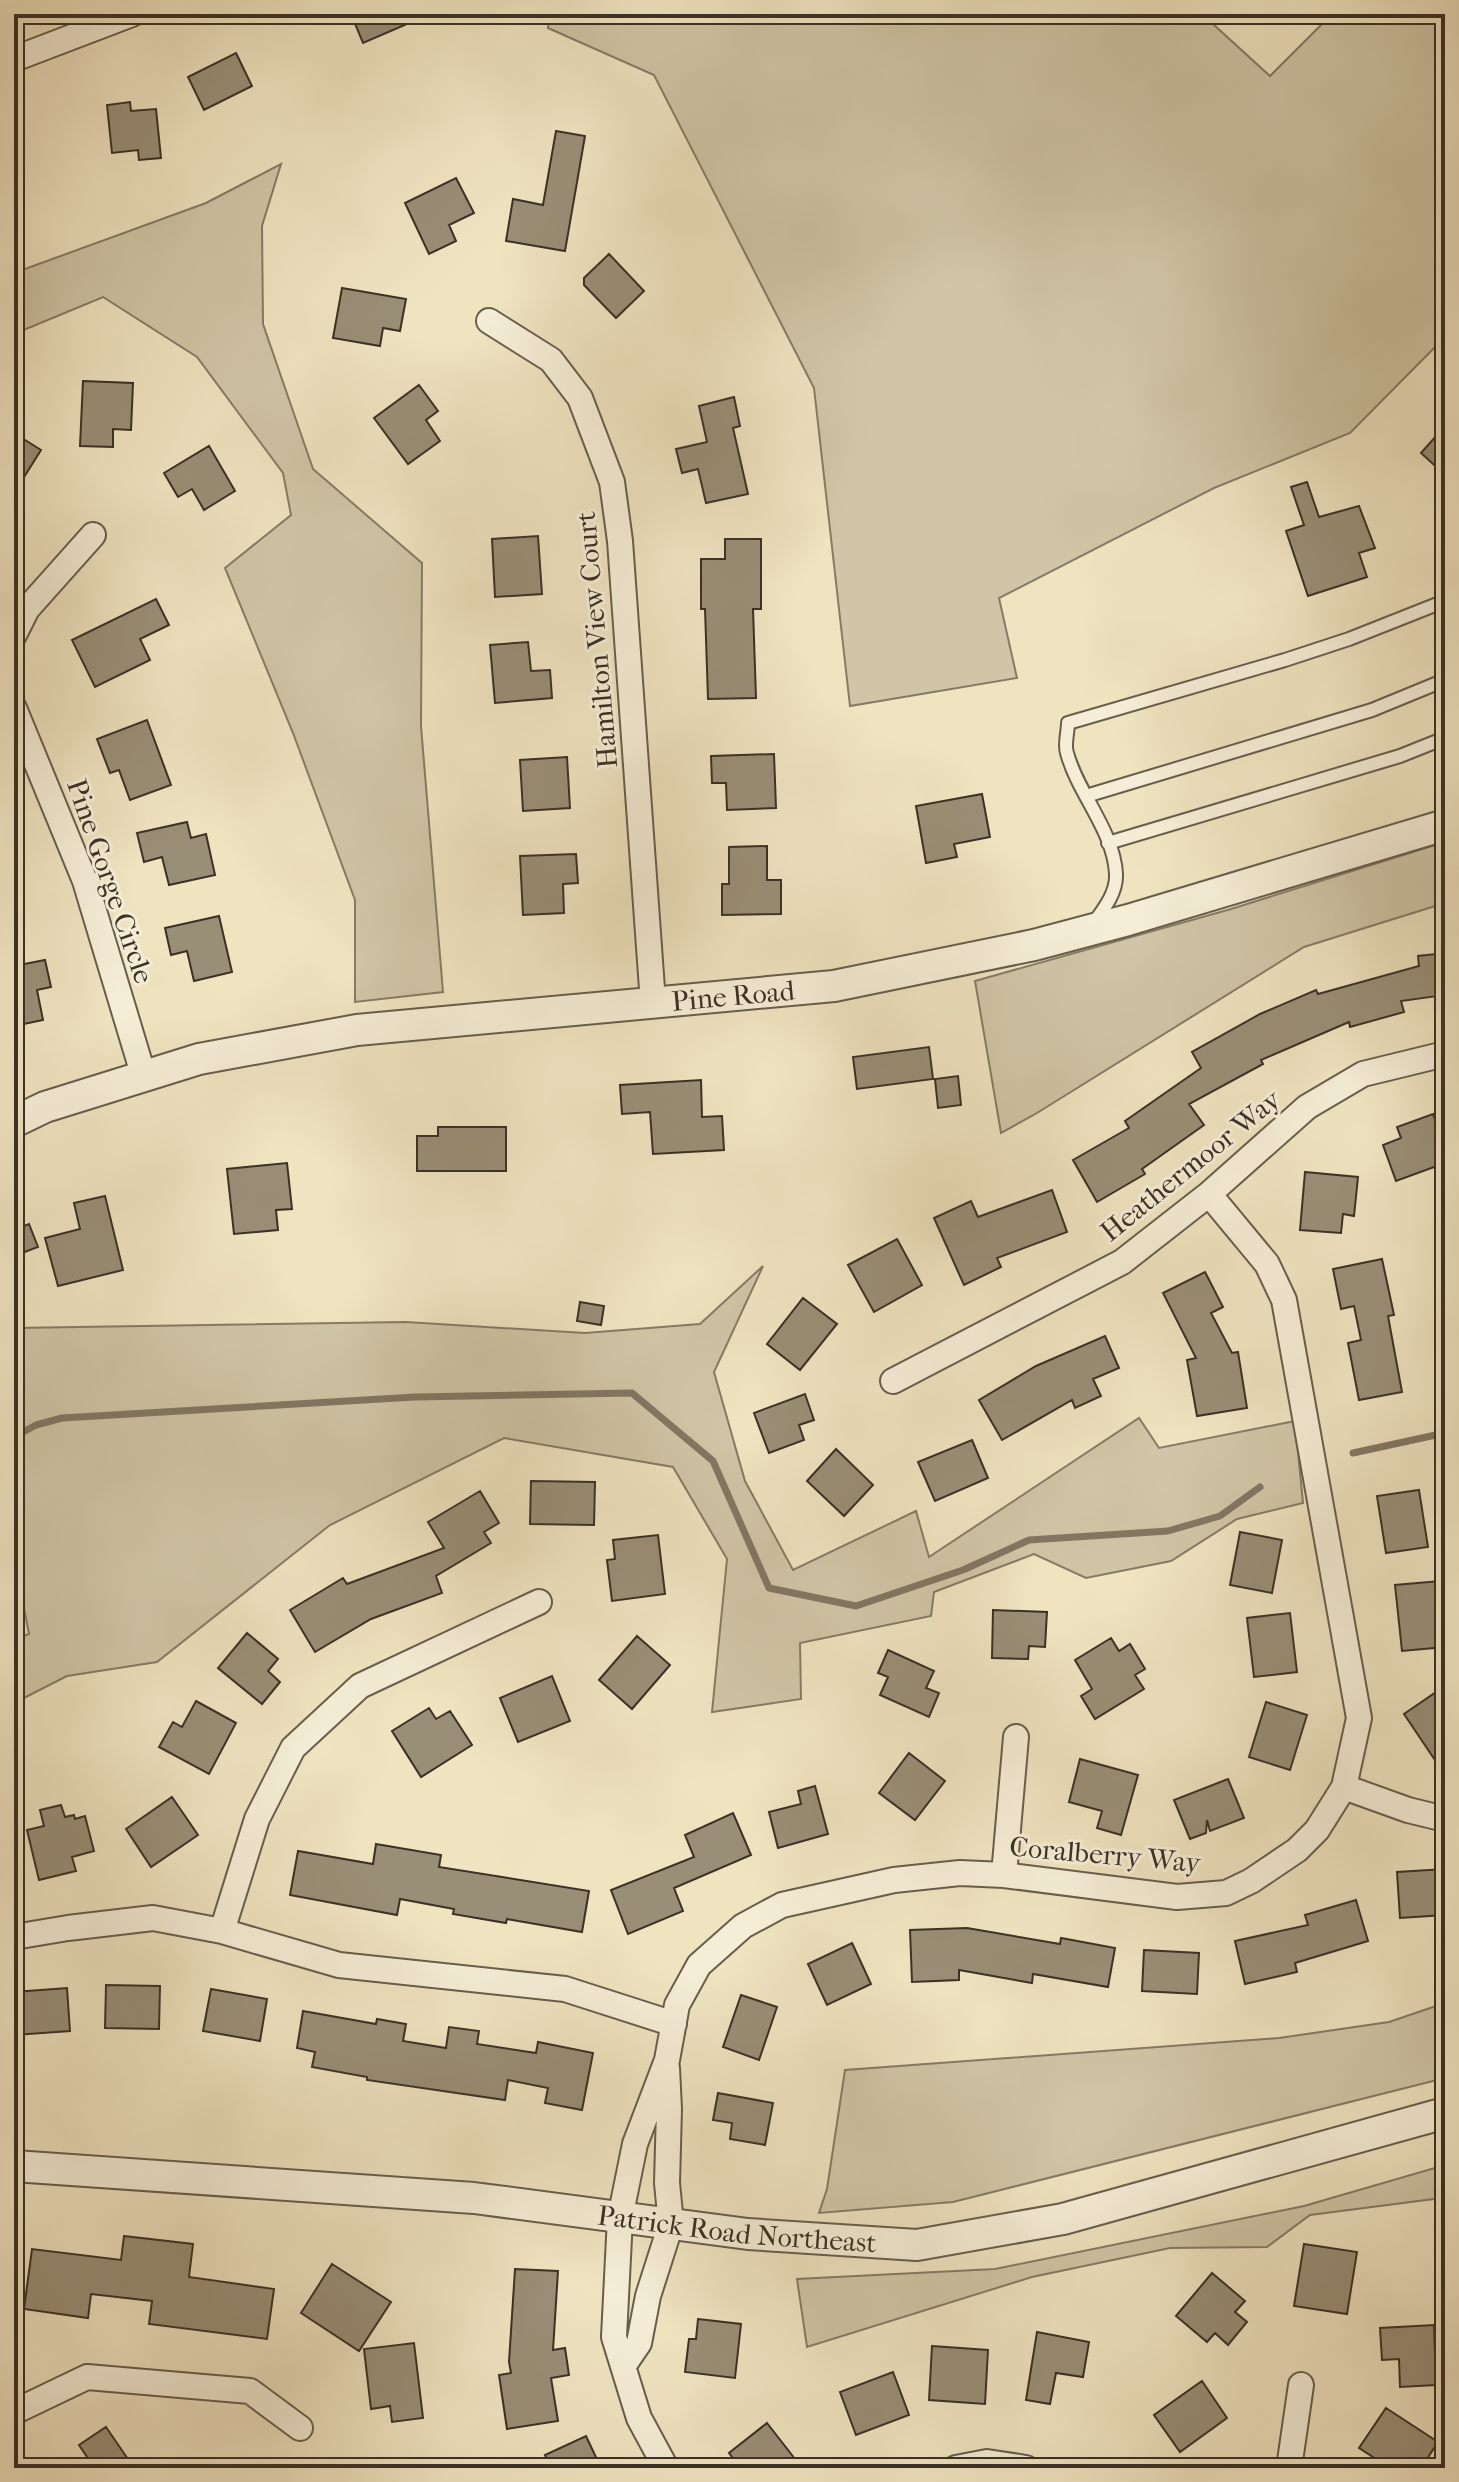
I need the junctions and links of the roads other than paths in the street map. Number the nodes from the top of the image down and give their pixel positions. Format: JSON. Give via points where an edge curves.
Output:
{"nodes":[{"id":1,"x":132,"y":14,"type":"edge"},
{"id":2,"x":14,"y":59,"type":"edge"},
{"id":3,"x":489,"y":321,"type":"dead end"},
{"id":4,"x":93,"y":535,"type":"dead end"},
{"id":5,"x":1445,"y":601,"type":"edge"},
{"id":6,"x":14,"y":635,"type":"edge"},
{"id":7,"x":1445,"y":680,"type":"edge"},
{"id":8,"x":14,"y":708,"type":"edge"},
{"id":9,"x":1445,"y":738,"type":"edge"},
{"id":10,"x":1086,"y":796,"type":"junction"},
{"id":11,"x":1445,"y":825,"type":"edge"},
{"id":12,"x":1108,"y":843,"type":"junction"},
{"id":13,"x":1089,"y":930,"type":"junction"},
{"id":14,"x":653,"y":1003,"type":"junction"},
{"id":15,"x":1445,"y":1054,"type":"edge"},
{"id":16,"x":144,"y":1077,"type":"junction"},
{"id":17,"x":14,"y":1122,"type":"edge"},
{"id":18,"x":1209,"y":1194,"type":"junction"},
{"id":19,"x":893,"y":1381,"type":"dead end"},
{"id":20,"x":539,"y":1602,"type":"dead end"},
{"id":21,"x":1016,"y":1737,"type":"dead end"},
{"id":22,"x":1344,"y":1787,"type":"junction"},
{"id":23,"x":1445,"y":1819,"type":"edge"},
{"id":24,"x":1004,"y":1875,"type":"junction"},
{"id":25,"x":222,"y":1931,"type":"junction"},
{"id":26,"x":14,"y":1937,"type":"edge"},
{"id":27,"x":674,"y":2024,"type":"junction"},
{"id":28,"x":667,"y":2060,"type":"junction"},
{"id":29,"x":1445,"y":2113,"type":"edge"},
{"id":30,"x":14,"y":2166,"type":"edge"},
{"id":31,"x":620,"y":2218,"type":"junction"},
{"id":32,"x":671,"y":2224,"type":"junction"},
{"id":33,"x":624,"y":2365,"type":"junction"},
{"id":34,"x":1301,"y":2385,"type":"dead end"},
{"id":35,"x":14,"y":2412,"type":"edge"},
{"id":36,"x":300,"y":2428,"type":"dead end"},
{"id":37,"x":666,"y":2468,"type":"edge"},
{"id":38,"x":956,"y":2468,"type":"edge"},
{"id":39,"x":1026,"y":2468,"type":"edge"},
{"id":40,"x":1289,"y":2468,"type":"edge"}],
"edges":[{"from":1,"to":2,"type":"street"},
{"from":3,"to":14,"type":"street","name":"Hamilton View Court","via":[[551,360],[580,398],[612,482]]},
{"from":4,"to":6,"type":"street","via":[[27,609]]},
{"from":5,"to":10,"type":"lane","via":[[1285,660],[1068,723],[1066,751]]},
{"from":7,"to":10,"type":"lane","via":[[1372,710]]},
{"from":8,"to":16,"type":"street","name":"Pine Gorge Circle","via":[[85,881]]},
{"from":9,"to":12,"type":"lane"},
{"from":10,"to":12,"type":"lane"},
{"from":11,"to":13,"type":"street","name":"Pine Road"},
{"from":12,"to":13,"type":"lane","via":[[1117,875],[1114,890]]},
{"from":13,"to":14,"type":"street","name":"Pine Road","via":[[834,986]]},
{"from":14,"to":16,"type":"street","name":"Pine Road","via":[[357,1030],[199,1059]]},
{"from":15,"to":18,"type":"street","name":"Heathermoor Way","via":[[1363,1074],[1307,1107]]},
{"from":16,"to":17,"type":"street","name":"Pine Road","via":[[45,1107]]},
{"from":18,"to":19,"type":"street","name":"Heathermoor Way","via":[[1122,1262]]},
{"from":18,"to":22,"type":"street","name":"Coralberry Way","via":[[1267,1264],[1284,1300],[1359,1718]]},
{"from":20,"to":25,"type":"street","via":[[360,1686],[293,1748],[257,1819]]},
{"from":21,"to":24,"type":"street"},
{"from":22,"to":23,"type":"street"},
{"from":22,"to":24,"type":"street","name":"Coralberry Way","via":[[1317,1830],[1297,1850],[1226,1893],[1177,1897]]},
{"from":24,"to":27,"type":"street","name":"Coralberry Way","via":[[894,1880],[782,1905],[743,1926],[699,1965],[677,2005]]},
{"from":25,"to":26,"type":"street","via":[[153,1918]]},
{"from":25,"to":27,"type":"street","via":[[339,1965],[565,1989]]},
{"from":27,"to":28,"type":"street","name":"Coralberry Way"},
{"from":28,"to":31,"type":"street","name":"Coralberry Way","via":[[635,2144]]},
{"from":28,"to":32,"type":"street","name":"Coralberry Way"},
{"from":29,"to":32,"type":"street","name":"Patrick Road Northeast","via":[[1063,2219],[917,2245]]},
{"from":30,"to":31,"type":"street","name":"Patrick Road Northeast","via":[[474,2198]]},
{"from":31,"to":32,"type":"street","name":"Patrick Road Northeast"},
{"from":31,"to":33,"type":"street","name":"Coralberry Way","via":[[614,2337]]},
{"from":32,"to":33,"type":"street","name":"Coralberry Way","via":[[639,2343]]},
{"from":33,"to":37,"type":"street","name":"Coralberry Way","via":[[639,2418]]},
{"from":34,"to":40,"type":"street"},
{"from":35,"to":36,"type":"street","via":[[87,2377],[250,2391]]},
{"from":38,"to":39,"type":"street","via":[[987,2462]]}]}
